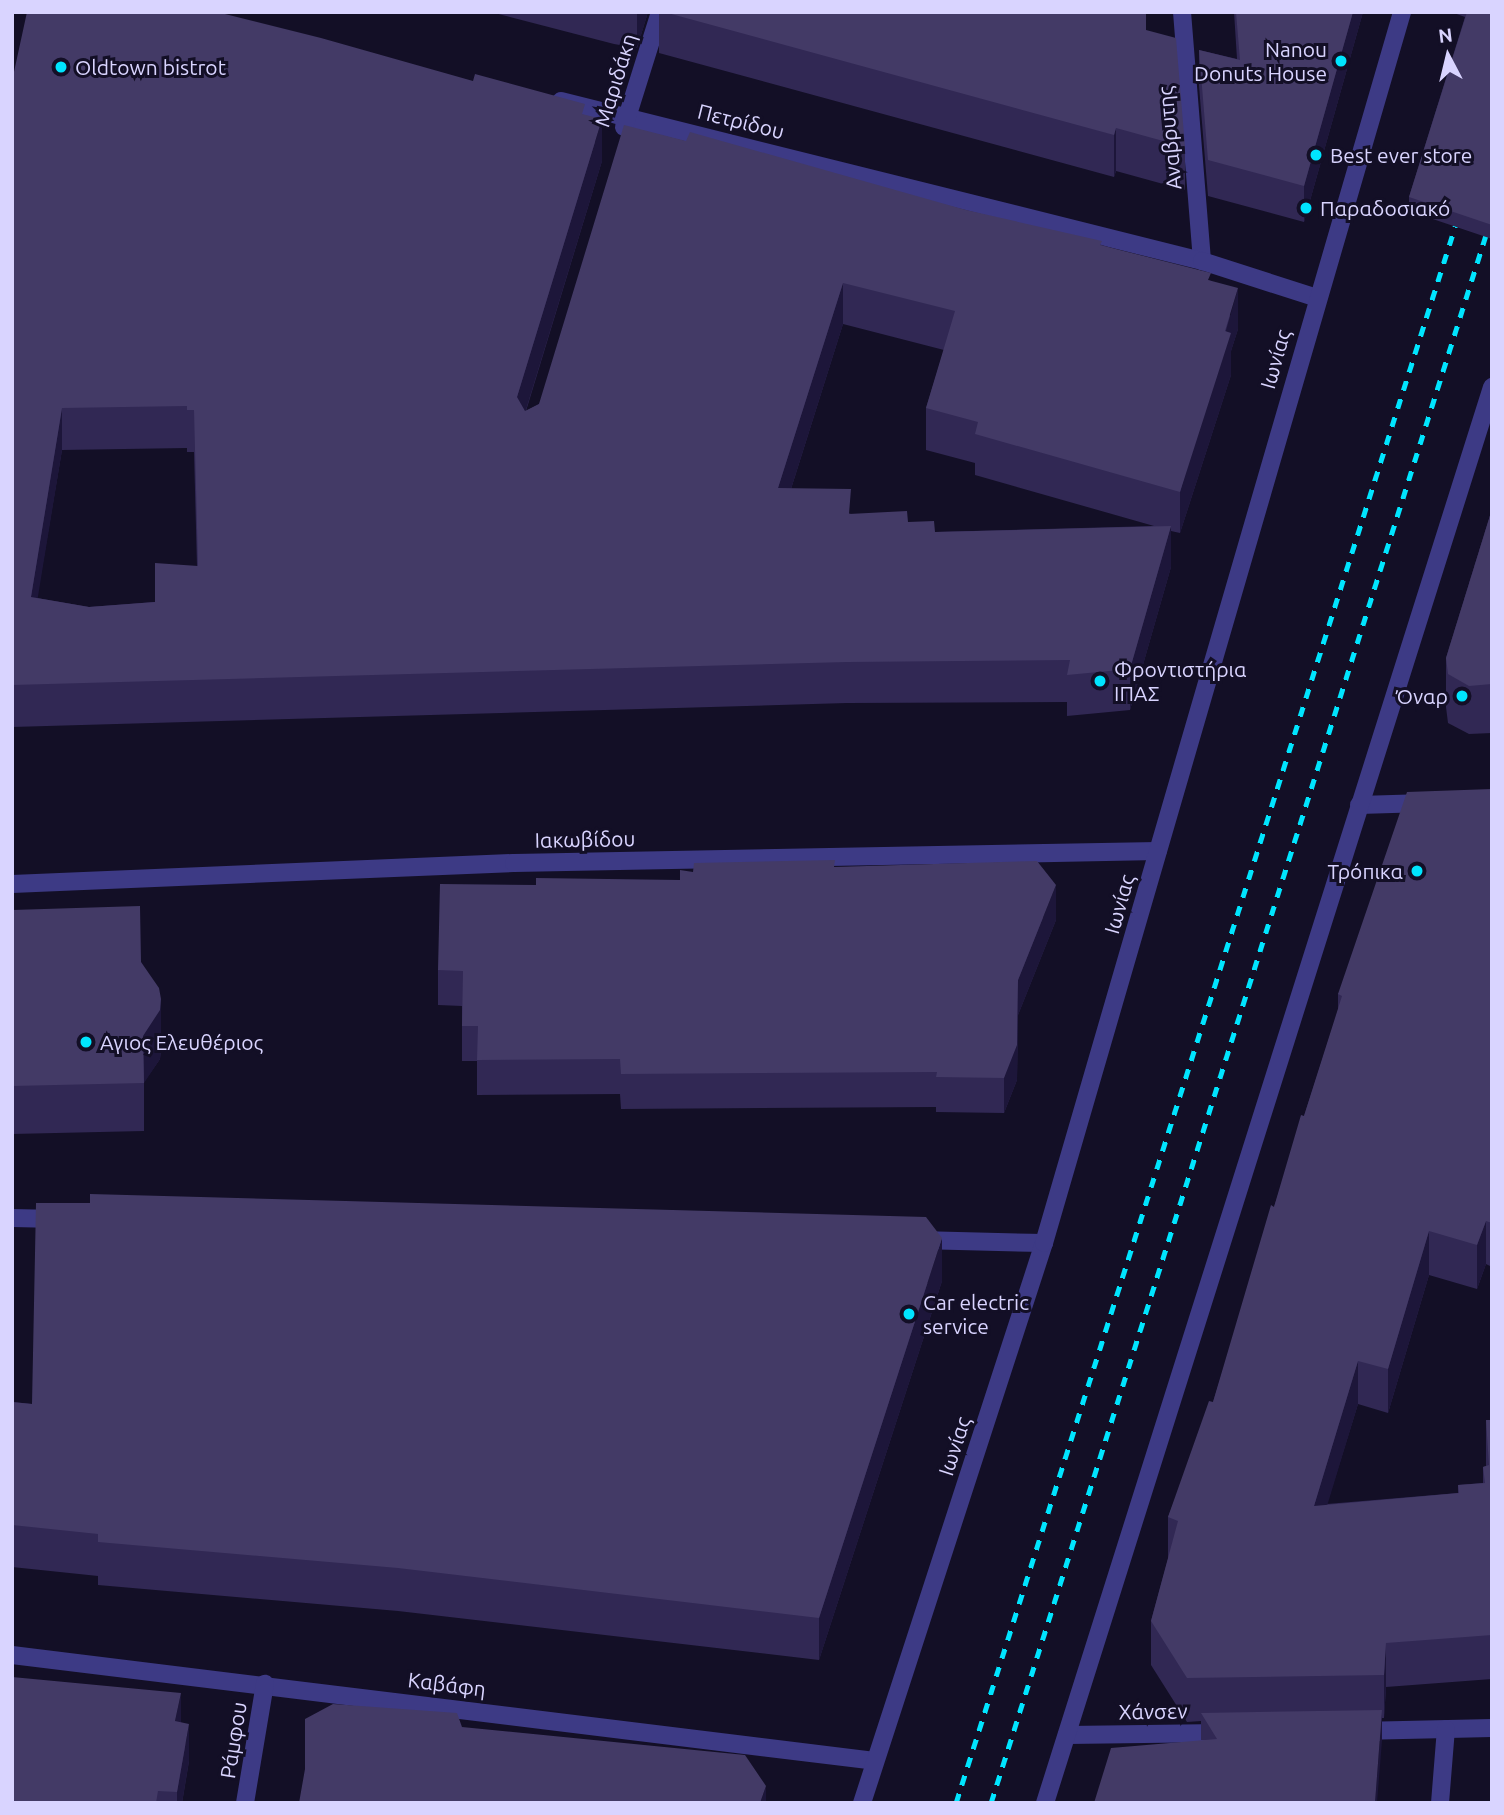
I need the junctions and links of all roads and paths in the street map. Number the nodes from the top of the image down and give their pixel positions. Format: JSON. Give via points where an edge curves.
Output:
{"nodes":[{"id":1,"x":660,"y":12,"type":"edge"},
{"id":2,"x":1182,"y":12,"type":"edge"},
{"id":3,"x":1402,"y":12,"type":"edge"},
{"id":4,"x":548,"y":99,"type":"edge"},
{"id":5,"x":628,"y":116,"type":"junction"},
{"id":6,"x":620,"y":142,"type":"edge"},
{"id":7,"x":1202,"y":261,"type":"junction"},
{"id":8,"x":1317,"y":298,"type":"junction"},
{"id":9,"x":1491,"y":390,"type":"edge"},
{"id":10,"x":1439,"y":803,"type":"edge"},
{"id":11,"x":1359,"y":805,"type":"junction"},
{"id":12,"x":1158,"y":851,"type":"junction"},
{"id":13,"x":12,"y":884,"type":"edge"},
{"id":14,"x":12,"y":1218,"type":"edge"},
{"id":15,"x":82,"y":1220,"type":"edge"},
{"id":16,"x":905,"y":1240,"type":"edge"},
{"id":17,"x":1044,"y":1243,"type":"junction"},
{"id":18,"x":12,"y":1655,"type":"edge"},
{"id":19,"x":265,"y":1684,"type":"junction"},
{"id":20,"x":1492,"y":1728,"type":"edge"},
{"id":21,"x":1446,"y":1729,"type":"junction"},
{"id":22,"x":1338,"y":1731,"type":"edge"},
{"id":23,"x":1243,"y":1732,"type":"edge"},
{"id":24,"x":1067,"y":1735,"type":"junction"},
{"id":25,"x":875,"y":1761,"type":"junction"},
{"id":26,"x":245,"y":1803,"type":"edge"},
{"id":27,"x":862,"y":1803,"type":"edge"},
{"id":28,"x":1045,"y":1803,"type":"edge"},
{"id":29,"x":1440,"y":1803,"type":"edge"}],
"edges":[{"from":1,"to":5,"type":"street","name":"Μαριδάκη"},
{"from":2,"to":7,"type":"street","name":"Αναβρυτης","via":[[1177,46]]},
{"from":3,"to":8,"type":"street","name":"Ιωνίας"},
{"from":4,"to":5,"type":"street","name":"Πετρίδου"},
{"from":5,"to":6,"type":"street","name":"Μαριδάκη"},
{"from":5,"to":7,"type":"street","name":"Πετρίδου"},
{"from":7,"to":8,"type":"street","name":"Πετρίδου"},
{"from":8,"to":12,"type":"street","name":"Ιωνίας"},
{"from":9,"to":11,"type":"street"},
{"from":10,"to":11,"type":"street"},
{"from":11,"to":24,"type":"street"},
{"from":12,"to":13,"type":"street","name":"Ιακωβίδου","via":[[514,863]]},
{"from":12,"to":17,"type":"street","name":"Ιωνίας"},
{"from":14,"to":15,"type":"street"},
{"from":16,"to":17,"type":"street"},
{"from":17,"to":25,"type":"street","name":"Ιωνίας"},
{"from":18,"to":19,"type":"street","name":"Καβάφη"},
{"from":19,"to":25,"type":"street","name":"Καβάφη"},
{"from":19,"to":26,"type":"street","name":"Ράμφου"},
{"from":20,"to":21,"type":"street"},
{"from":21,"to":22,"type":"street"},
{"from":21,"to":29,"type":"street"},
{"from":23,"to":24,"type":"street","name":"Χάνσεν"},
{"from":24,"to":28,"type":"street"},
{"from":25,"to":27,"type":"street","name":"Ιωνίας"}]}
